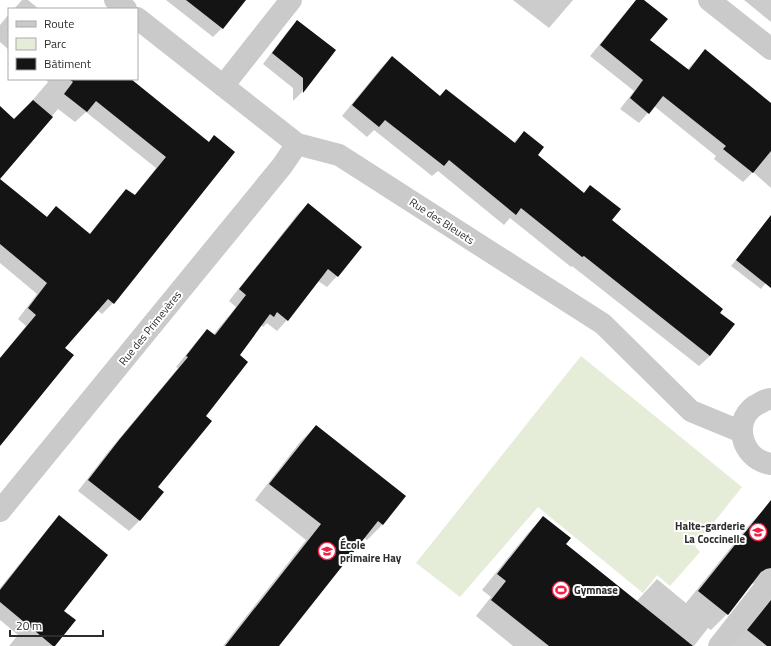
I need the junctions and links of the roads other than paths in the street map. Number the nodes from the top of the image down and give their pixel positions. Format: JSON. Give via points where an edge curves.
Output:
{"nodes":[{"id":1,"x":115,"y":0,"type":"edge"},
{"id":2,"x":292,"y":0,"type":"edge"},
{"id":3,"x":709,"y":0,"type":"edge"},
{"id":4,"x":125,"y":8,"type":"edge"},
{"id":5,"x":138,"y":19,"type":"edge"},
{"id":6,"x":771,"y":49,"type":"edge"},
{"id":7,"x":223,"y":86,"type":"junction"},
{"id":8,"x":297,"y":144,"type":"junction"},
{"id":9,"x":770,"y":394,"type":"edge"},
{"id":10,"x":742,"y":432,"type":"junction"},
{"id":11,"x":771,"y":464,"type":"edge"},
{"id":12,"x":0,"y":511,"type":"edge"},
{"id":13,"x":771,"y":580,"type":"edge"},
{"id":14,"x":719,"y":646,"type":"edge"}],
"edges":[{"from":1,"to":4,"type":"street"},
{"from":2,"to":7,"type":"street"},
{"from":3,"to":6,"type":"street"},
{"from":5,"to":7,"type":"street","name":"Rue des Bleuets"},
{"from":7,"to":8,"type":"street","name":"Rue des Bleuets"},
{"from":8,"to":10,"type":"street","name":"Rue des Bleuets","via":[[339,155],[603,324],[690,410]]},
{"from":8,"to":12,"type":"street","name":"Rue des Primevères","via":[[272,179]]},
{"from":9,"to":10,"type":"street","via":[[748,412]]},
{"from":10,"to":11,"type":"street","via":[[743,442],[748,451],[759,461]]},
{"from":13,"to":14,"type":"street"}]}
